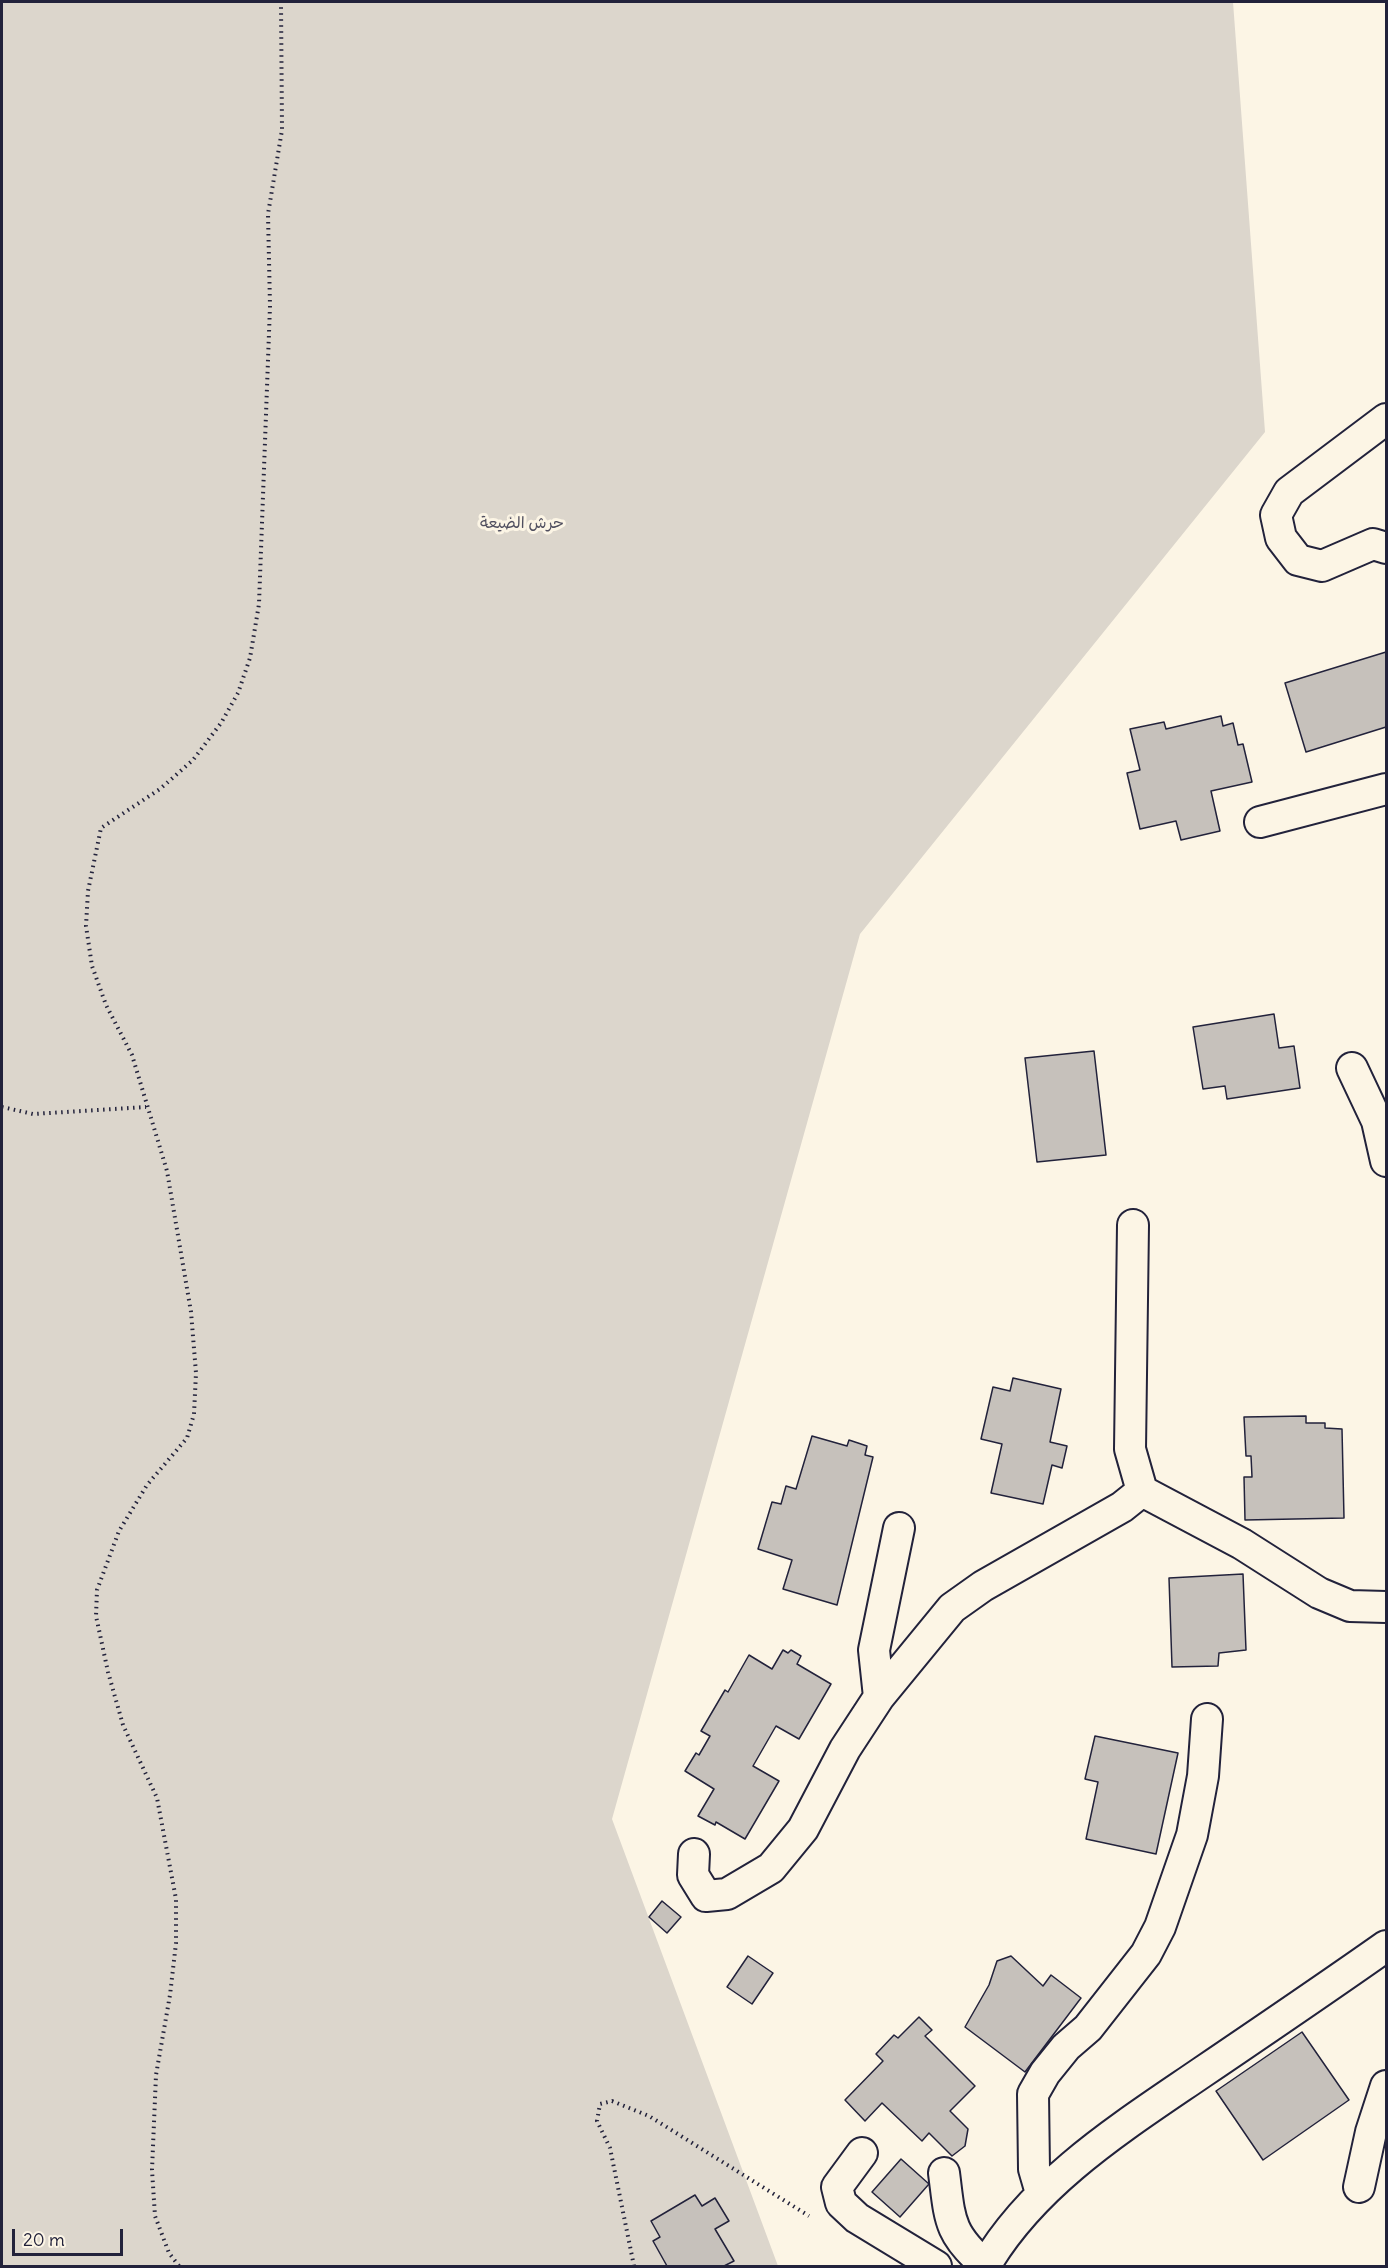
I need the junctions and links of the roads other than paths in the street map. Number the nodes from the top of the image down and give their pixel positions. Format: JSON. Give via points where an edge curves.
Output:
{"nodes":[{"id":1,"x":1386,"y":419,"type":"edge"},
{"id":2,"x":1386,"y":548,"type":"edge"},
{"id":3,"x":1386,"y":789,"type":"edge"},
{"id":4,"x":1260,"y":822,"type":"dead end"},
{"id":5,"x":1352,"y":1068,"type":"dead end"},
{"id":6,"x":1386,"y":1161,"type":"edge"},
{"id":7,"x":1132,"y":1225,"type":"dead end"},
{"id":8,"x":1142,"y":1491,"type":"junction"},
{"id":9,"x":898,"y":1528,"type":"dead end"},
{"id":10,"x":1386,"y":1607,"type":"edge"},
{"id":11,"x":879,"y":1697,"type":"junction"},
{"id":12,"x":1207,"y":1719,"type":"dead end"},
{"id":13,"x":694,"y":1854,"type":"dead end"},
{"id":14,"x":1386,"y":1946,"type":"edge"},
{"id":15,"x":1386,"y":2086,"type":"edge"},
{"id":16,"x":862,"y":2153,"type":"dead end"},
{"id":17,"x":944,"y":2173,"type":"dead end"},
{"id":18,"x":1359,"y":2187,"type":"dead end"},
{"id":19,"x":1041,"y":2193,"type":"junction"},
{"id":20,"x":936,"y":2266,"type":"edge"},
{"id":21,"x":985,"y":2266,"type":"edge"}],
"edges":[{"from":1,"to":2,"type":"street","via":[[1289,492],[1276,515],[1281,537],[1298,560],[1322,566],[1373,544]]},
{"from":3,"to":4,"type":"street"},
{"from":5,"to":6,"type":"street","via":[[1377,1121]]},
{"from":7,"to":8,"type":"street","via":[[1130,1449]]},
{"from":8,"to":10,"type":"street","via":[[1242,1544],[1319,1593],[1350,1606]]},
{"from":8,"to":11,"type":"street","via":[[1122,1507],[983,1586],[952,1608]]},
{"from":9,"to":11,"type":"street","via":[[874,1650]]},
{"from":11,"to":13,"type":"street","via":[[845,1749],[803,1829],[771,1868],[726,1894],[706,1896],[693,1875]]},
{"from":12,"to":19,"type":"street","via":[[1203,1776],[1192,1835],[1160,1927],[1146,1954],[1088,2028],[1052,2064],[1033,2094],[1034,2169]]},
{"from":14,"to":19,"type":"street","via":[[1149,2109]]},
{"from":15,"to":18,"type":"street"},
{"from":16,"to":20,"type":"street","via":[[837,2187],[841,2203],[857,2218]]},
{"from":17,"to":21,"type":"street","via":[[950,2221],[965,2248]]},
{"from":19,"to":21,"type":"street"}]}
